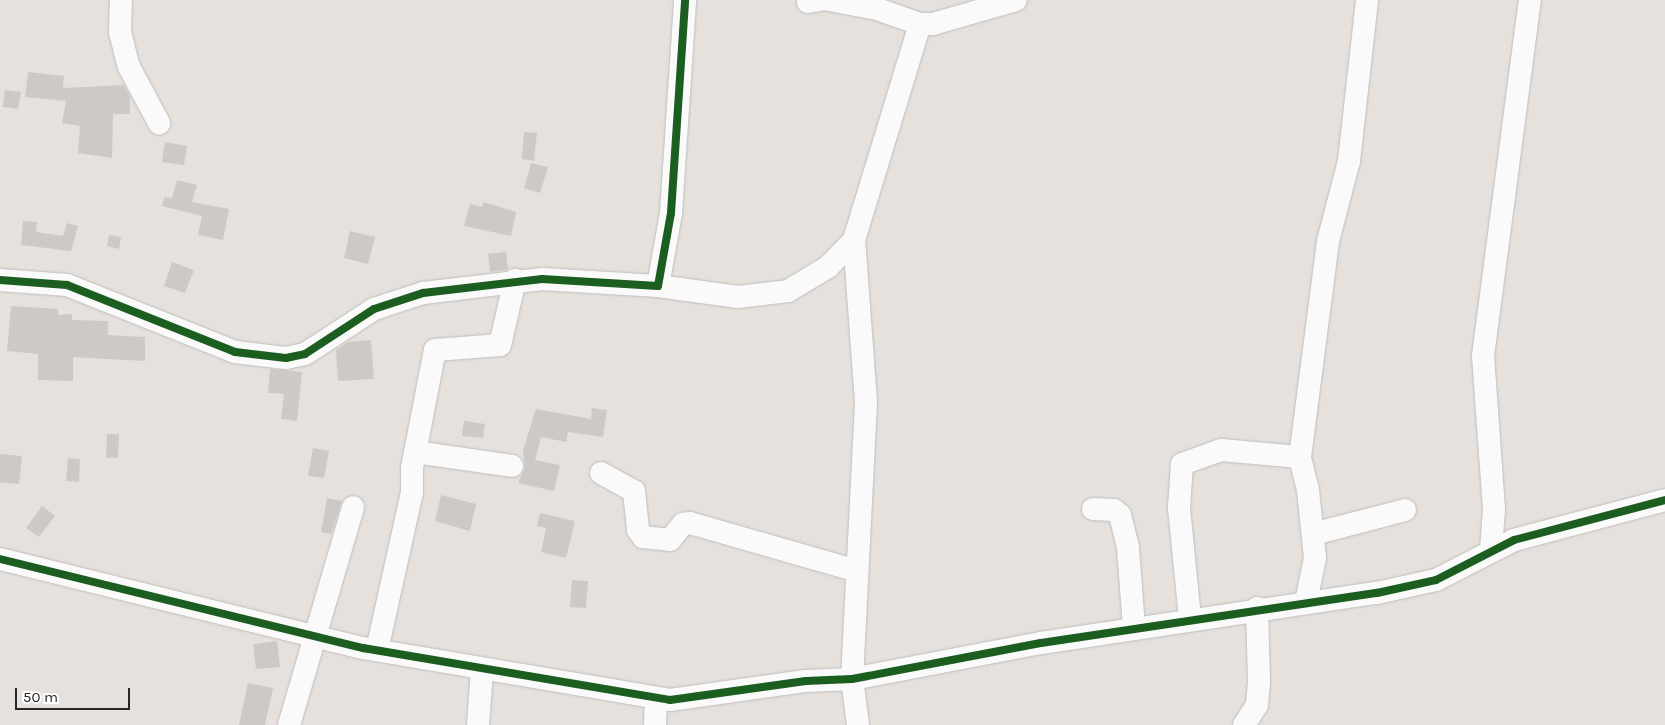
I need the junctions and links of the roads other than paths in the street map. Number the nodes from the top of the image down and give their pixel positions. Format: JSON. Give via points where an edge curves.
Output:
{"nodes":[{"id":1,"x":121,"y":0,"type":"edge"},
{"id":2,"x":685,"y":0,"type":"edge"},
{"id":3,"x":1016,"y":0,"type":"edge"},
{"id":4,"x":1367,"y":0,"type":"edge"},
{"id":5,"x":1530,"y":0,"type":"edge"},
{"id":6,"x":818,"y":1,"type":"edge"},
{"id":7,"x":920,"y":24,"type":"junction"},
{"id":8,"x":159,"y":123,"type":"dead end"},
{"id":9,"x":854,"y":240,"type":"junction"},
{"id":10,"x":0,"y":280,"type":"edge"},
{"id":11,"x":515,"y":280,"type":"junction"},
{"id":12,"x":658,"y":286,"type":"junction"},
{"id":13,"x":415,"y":452,"type":"junction"},
{"id":14,"x":1300,"y":457,"type":"junction"},
{"id":15,"x":512,"y":466,"type":"dead end"},
{"id":16,"x":601,"y":473,"type":"dead end"},
{"id":17,"x":1665,"y":500,"type":"edge"},
{"id":18,"x":352,"y":507,"type":"dead end"},
{"id":19,"x":1093,"y":509,"type":"dead end"},
{"id":20,"x":1405,"y":510,"type":"dead end"},
{"id":21,"x":1313,"y":534,"type":"junction"},
{"id":22,"x":1491,"y":550,"type":"junction"},
{"id":23,"x":0,"y":559,"type":"edge"},
{"id":24,"x":857,"y":571,"type":"junction"},
{"id":25,"x":1306,"y":602,"type":"junction"},
{"id":26,"x":1257,"y":608,"type":"junction"},
{"id":27,"x":1190,"y":618,"type":"junction"},
{"id":28,"x":1134,"y":627,"type":"junction"},
{"id":29,"x":312,"y":636,"type":"junction"},
{"id":30,"x":377,"y":650,"type":"junction"},
{"id":31,"x":482,"y":670,"type":"junction"},
{"id":32,"x":852,"y":680,"type":"junction"},
{"id":33,"x":656,"y":698,"type":"junction"},
{"id":34,"x":289,"y":725,"type":"edge"},
{"id":35,"x":478,"y":725,"type":"edge"},
{"id":36,"x":655,"y":725,"type":"edge"},
{"id":37,"x":858,"y":725,"type":"edge"},
{"id":38,"x":1244,"y":725,"type":"edge"}],
"edges":[{"from":1,"to":8,"type":"street","via":[[120,32],[129,67]]},
{"from":2,"to":12,"type":"street","via":[[670,213]]},
{"from":3,"to":7,"type":"street","via":[[933,24]]},
{"from":4,"to":14,"type":"street","via":[[1349,161],[1328,241]]},
{"from":5,"to":22,"type":"street","via":[[1482,356],[1494,509]]},
{"from":6,"to":7,"type":"street","via":[[877,8]]},
{"from":7,"to":9,"type":"street"},
{"from":9,"to":12,"type":"street","via":[[828,267],[788,291],[738,297]]},
{"from":9,"to":24,"type":"street","via":[[866,402]]},
{"from":10,"to":11,"type":"street","via":[[67,285],[235,352],[286,358],[305,354],[387,302],[453,287]]},
{"from":11,"to":12,"type":"street"},
{"from":11,"to":13,"type":"street","via":[[500,344],[435,350]]},
{"from":13,"to":15,"type":"street"},
{"from":13,"to":30,"type":"street","via":[[412,492]]},
{"from":14,"to":21,"type":"street"},
{"from":14,"to":27,"type":"street","via":[[1221,450],[1182,464],[1178,507]]},
{"from":16,"to":24,"type":"street","via":[[634,491],[638,530],[643,537],[670,540],[683,524],[690,523]]},
{"from":17,"to":22,"type":"street","via":[[1514,540]]},
{"from":18,"to":29,"type":"street"},
{"from":19,"to":28,"type":"street","via":[[1114,510],[1120,515],[1128,548]]},
{"from":20,"to":21,"type":"street"},
{"from":21,"to":25,"type":"street","via":[[1315,558]]},
{"from":22,"to":25,"type":"street","via":[[1436,580],[1377,593]]},
{"from":23,"to":29,"type":"street"},
{"from":24,"to":32,"type":"street"},
{"from":25,"to":26,"type":"street"},
{"from":26,"to":27,"type":"street"},
{"from":26,"to":38,"type":"street","via":[[1259,682],[1256,705]]},
{"from":27,"to":28,"type":"street"},
{"from":28,"to":32,"type":"street"},
{"from":29,"to":30,"type":"street"},
{"from":29,"to":34,"type":"street"},
{"from":30,"to":31,"type":"street"},
{"from":31,"to":33,"type":"street"},
{"from":31,"to":35,"type":"street"},
{"from":32,"to":33,"type":"street"},
{"from":32,"to":37,"type":"street"},
{"from":33,"to":36,"type":"street"}]}
